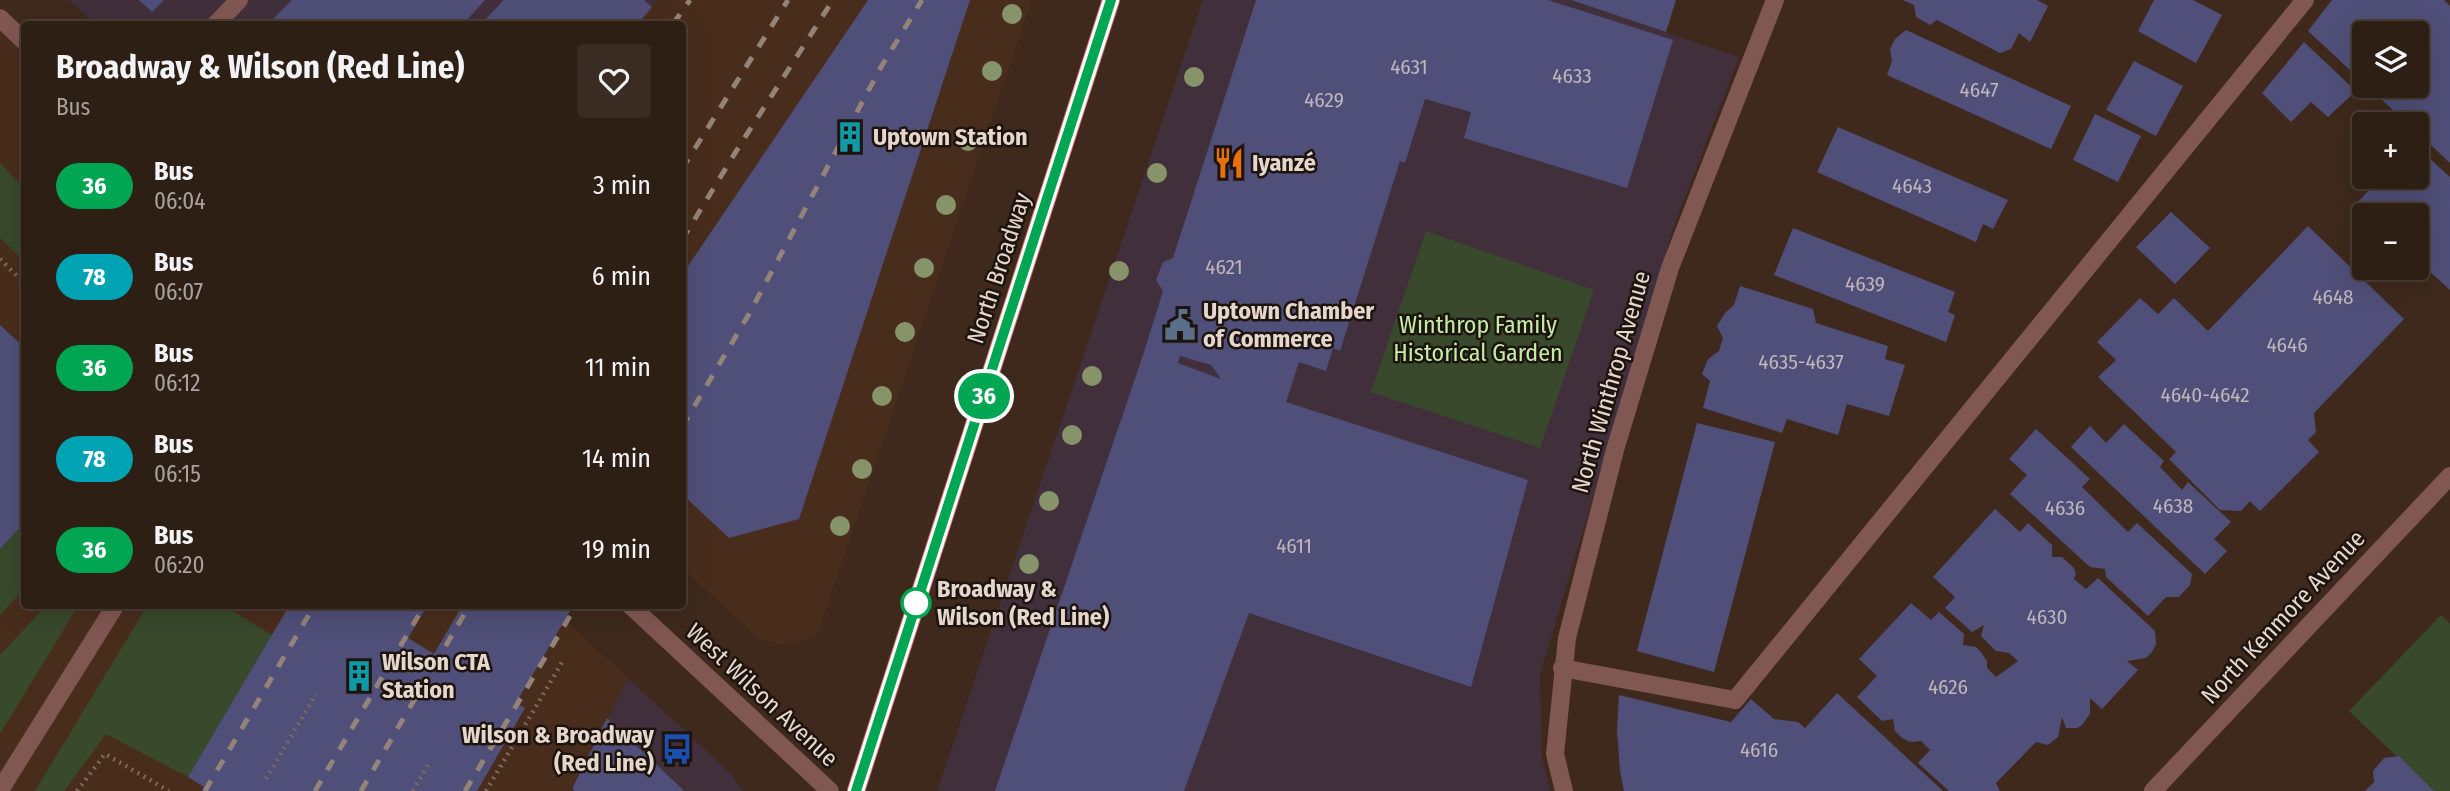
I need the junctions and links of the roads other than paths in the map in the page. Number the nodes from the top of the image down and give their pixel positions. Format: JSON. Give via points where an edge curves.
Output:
{"nodes":[{"id":1,"x":239,"y":0,"type":"edge"},
{"id":2,"x":1111,"y":0,"type":"edge"},
{"id":3,"x":1775,"y":0,"type":"edge"},
{"id":4,"x":2305,"y":0,"type":"edge"},
{"id":5,"x":0,"y":19,"type":"edge"},
{"id":6,"x":219,"y":21,"type":"edge"},
{"id":7,"x":21,"y":38,"type":"edge"},
{"id":8,"x":2450,"y":476,"type":"edge"},
{"id":9,"x":113,"y":609,"type":"edge"},
{"id":10,"x":634,"y":609,"type":"edge"},
{"id":11,"x":1562,"y":668,"type":"junction"},
{"id":12,"x":0,"y":790,"type":"edge"},
{"id":13,"x":830,"y":791,"type":"edge"},
{"id":14,"x":856,"y":791,"type":"edge"},
{"id":15,"x":1564,"y":791,"type":"edge"},
{"id":16,"x":2152,"y":791,"type":"edge"}],
"edges":[{"from":1,"to":6,"type":"street"},
{"from":2,"to":14,"type":"main road","name":"North Broadway"},
{"from":3,"to":11,"type":"street","name":"North Winthrop Avenue","via":[[1670,268],[1615,450]]},
{"from":4,"to":11,"type":"street","via":[[1735,700]]},
{"from":5,"to":7,"type":"street"},
{"from":8,"to":16,"type":"street","name":"North Kenmore Avenue"},
{"from":9,"to":12,"type":"street"},
{"from":10,"to":13,"type":"street","name":"West Wilson Avenue"},
{"from":11,"to":15,"type":"street","name":"North Winthrop Avenue","via":[[1555,754]]}]}
